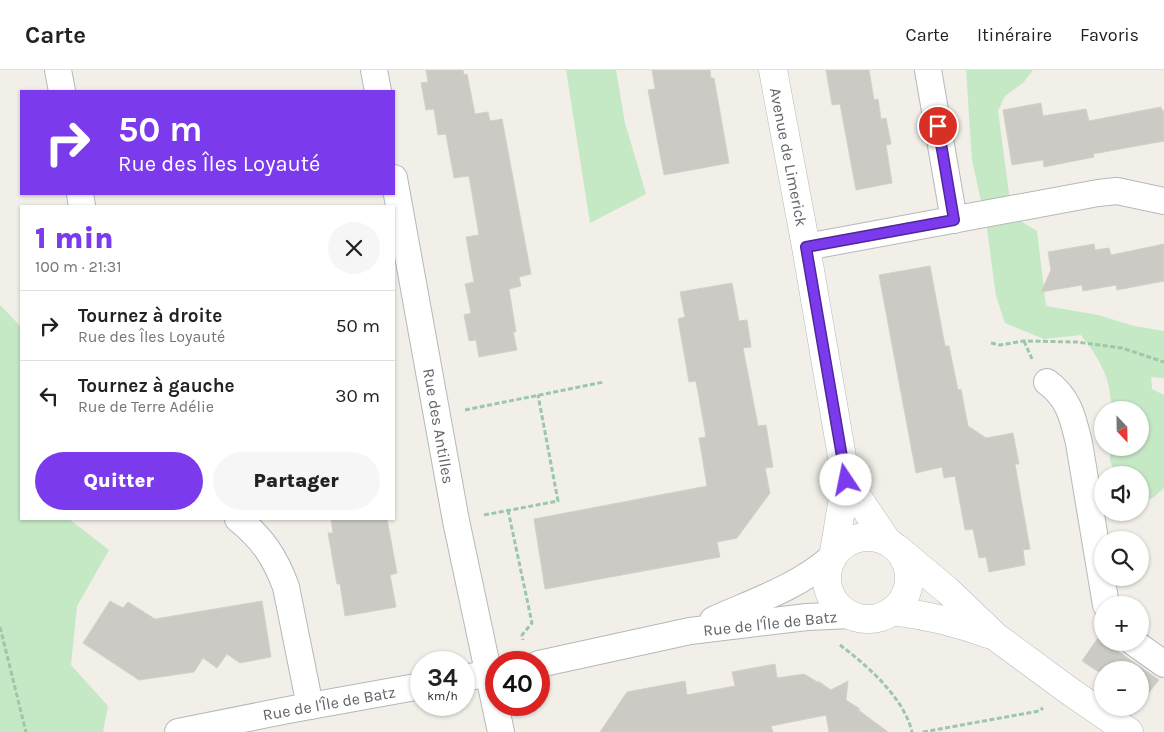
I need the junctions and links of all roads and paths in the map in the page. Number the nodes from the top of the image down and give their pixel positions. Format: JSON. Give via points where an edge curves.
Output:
{"nodes":[{"id":1,"x":58,"y":70,"type":"edge"},
{"id":2,"x":374,"y":70,"type":"edge"},
{"id":3,"x":773,"y":70,"type":"edge"},
{"id":4,"x":928,"y":70,"type":"edge"},
{"id":5,"x":62,"y":90,"type":"edge"},
{"id":6,"x":378,"y":90,"type":"edge"},
{"id":7,"x":395,"y":184,"type":"edge"},
{"id":8,"x":1164,"y":201,"type":"edge"},
{"id":9,"x":954,"y":220,"type":"junction"},
{"id":10,"x":806,"y":247,"type":"junction"},
{"id":11,"x":991,"y":342,"type":"dead end"},
{"id":12,"x":1164,"y":362,"type":"edge"},
{"id":13,"x":604,"y":382,"type":"dead end"},
{"id":14,"x":1047,"y":382,"type":"dead end"},
{"id":15,"x":538,"y":395,"type":"junction"},
{"id":16,"x":436,"y":416,"type":"junction"},
{"id":17,"x":846,"y":480,"type":"junction"},
{"id":18,"x":508,"y":510,"type":"junction"},
{"id":19,"x":456,"y":520,"type":"junction"},
{"id":20,"x":250,"y":523,"type":"edge"},
{"id":21,"x":892,"y":545,"type":"junction"},
{"id":22,"x":832,"y":555,"type":"junction"},
{"id":23,"x":1104,"y":596,"type":"edge"},
{"id":24,"x":892,"y":611,"type":"junction"},
{"id":25,"x":851,"y":616,"type":"junction"},
{"id":26,"x":0,"y":628,"type":"edge"},
{"id":27,"x":690,"y":631,"type":"junction"},
{"id":28,"x":996,"y":637,"type":"junction"},
{"id":29,"x":839,"y":644,"type":"dead end"},
{"id":30,"x":488,"y":651,"type":"edge"},
{"id":31,"x":530,"y":651,"type":"edge"},
{"id":32,"x":550,"y":651,"type":"edge"},
{"id":33,"x":1146,"y":651,"type":"edge"},
{"id":34,"x":1164,"y":664,"type":"edge"},
{"id":35,"x":410,"y":688,"type":"edge"},
{"id":36,"x":1068,"y":690,"type":"junction"},
{"id":37,"x":310,"y":706,"type":"junction"},
{"id":38,"x":499,"y":716,"type":"edge"},
{"id":39,"x":26,"y":732,"type":"edge"},
{"id":40,"x":178,"y":732,"type":"edge"},
{"id":41,"x":501,"y":732,"type":"edge"},
{"id":42,"x":912,"y":732,"type":"edge"},
{"id":43,"x":922,"y":732,"type":"edge"},
{"id":44,"x":1129,"y":732,"type":"edge"}],
"edges":[{"from":1,"to":5,"type":"street"},
{"from":2,"to":6,"type":"street"},
{"from":3,"to":10,"type":"street","name":"Avenue de Limerick"},
{"from":4,"to":9,"type":"street"},
{"from":7,"to":16,"type":"street","name":"Rue des Antilles"},
{"from":8,"to":9,"type":"street","via":[[1117,191]]},
{"from":9,"to":10,"type":"street"},
{"from":10,"to":17,"type":"street","name":"Avenue de Limerick"},
{"from":11,"to":12,"type":"path","via":[[1077,342],[1122,348]]},
{"from":13,"to":15,"type":"path"},
{"from":14,"to":23,"type":"street","via":[[1059,390],[1075,427]]},
{"from":15,"to":16,"type":"path"},
{"from":15,"to":18,"type":"path","via":[[558,502]]},
{"from":16,"to":19,"type":"street","name":"Rue des Antilles"},
{"from":17,"to":21,"type":"street","name":"Avenue de Limerick"},
{"from":17,"to":22,"type":"street","name":"Avenue de Limerick"},
{"from":18,"to":19,"type":"path"},
{"from":18,"to":31,"type":"path","via":[[532,623],[522,635]]},
{"from":19,"to":30,"type":"street","name":"Rue des Antilles"},
{"from":20,"to":37,"type":"street","via":[[272,554],[286,586]]},
{"from":21,"to":22,"type":"street","via":[[875,537],[861,537],[850,540]]},
{"from":21,"to":24,"type":"street","via":[[907,563],[909,575],[908,590]]},
{"from":21,"to":28,"type":"street","name":"Avenue de Limerick"},
{"from":22,"to":25,"type":"street","via":[[826,572],[830,595]]},
{"from":22,"to":27,"type":"street","name":"Rue de l'Île de Batz","via":[[819,568],[794,583]]},
{"from":24,"to":25,"type":"street","via":[[872,619]]},
{"from":24,"to":28,"type":"street","name":"Avenue de Limerick","via":[[966,626]]},
{"from":25,"to":27,"type":"street","name":"Rue de l'Île de Batz","via":[[807,617]]},
{"from":26,"to":39,"type":"path"},
{"from":27,"to":32,"type":"street","name":"Rue de l'Île de Batz"},
{"from":28,"to":36,"type":"street","name":"Avenue de Limerick"},
{"from":29,"to":42,"type":"path","via":[[861,661],[896,699]]},
{"from":33,"to":34,"type":"street"},
{"from":35,"to":37,"type":"street","name":"Rue de l'Île de Batz"},
{"from":36,"to":43,"type":"path","via":[[1039,711]]},
{"from":36,"to":44,"type":"street","name":"Avenue de Limerick"},
{"from":37,"to":40,"type":"street","name":"Rue de l'Île de Batz"},
{"from":38,"to":41,"type":"street","name":"Rue des Antilles"}]}
